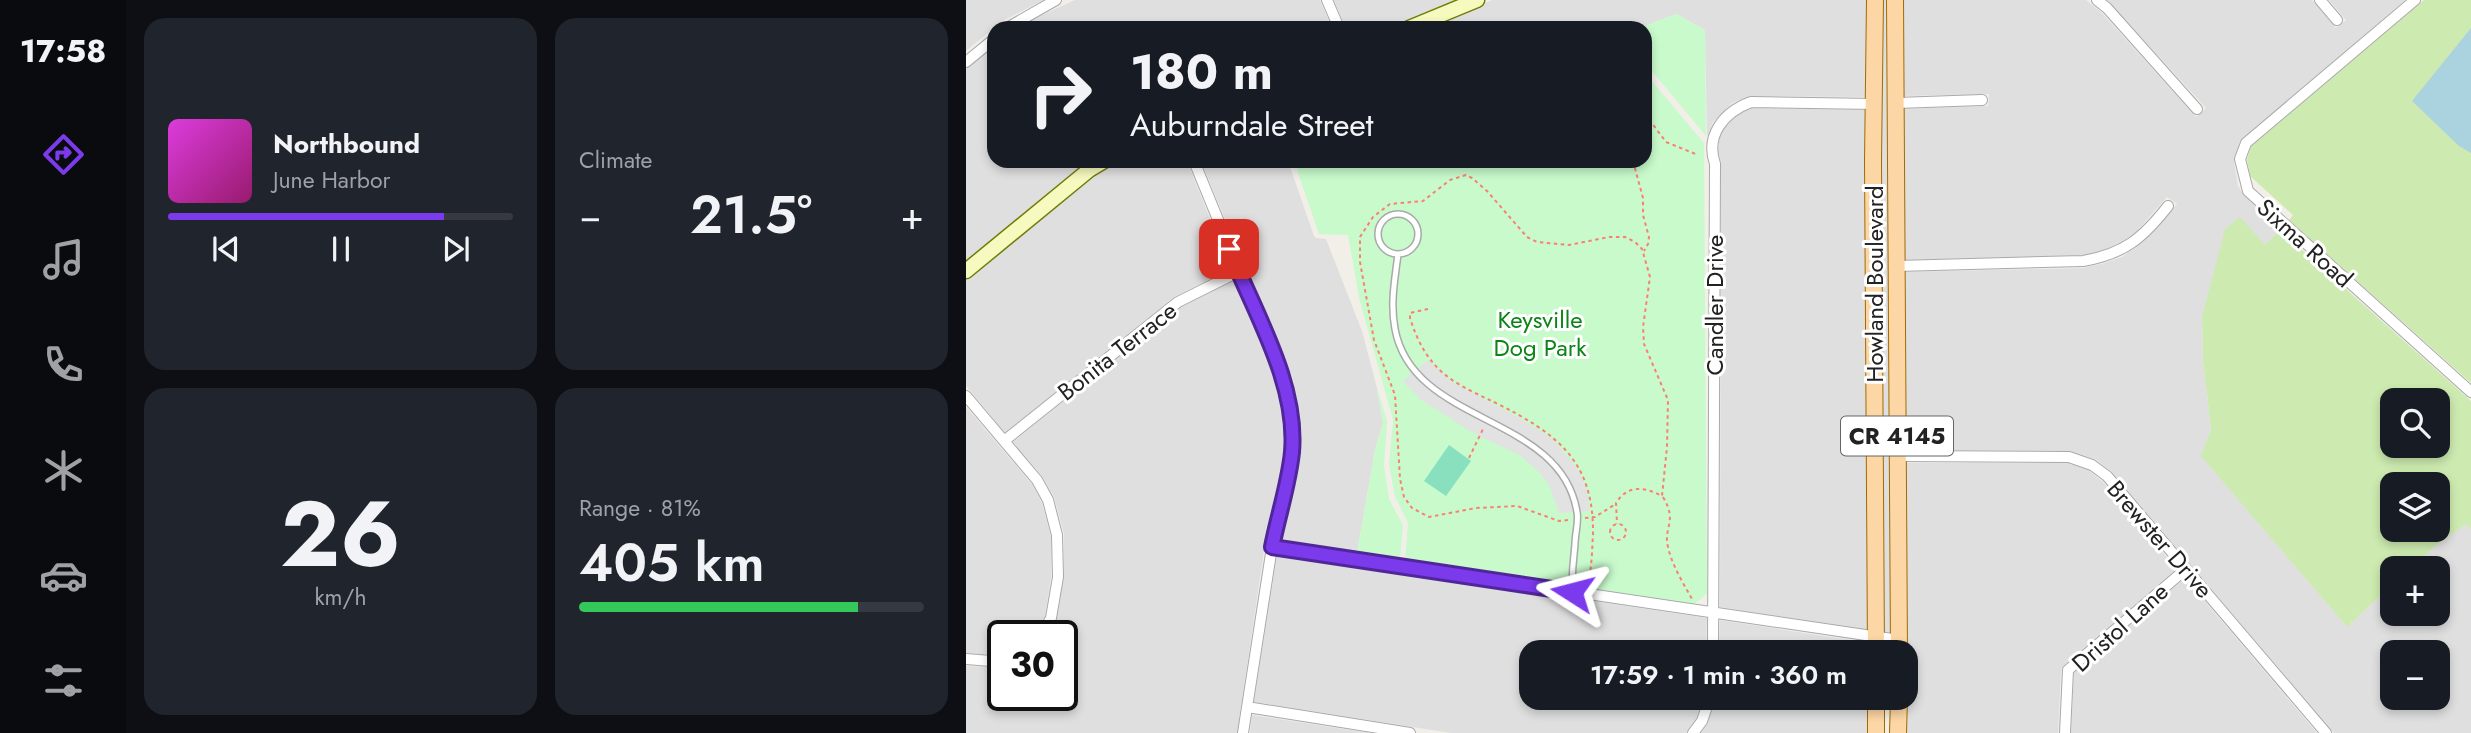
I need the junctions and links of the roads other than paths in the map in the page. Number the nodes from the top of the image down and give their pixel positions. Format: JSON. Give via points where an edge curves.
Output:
{"nodes":[{"id":1,"x":1056,"y":0,"type":"edge"},
{"id":2,"x":1327,"y":0,"type":"edge"},
{"id":3,"x":1477,"y":0,"type":"edge"},
{"id":4,"x":1875,"y":0,"type":"edge"},
{"id":5,"x":1895,"y":0,"type":"edge"},
{"id":6,"x":2097,"y":0,"type":"edge"},
{"id":7,"x":2320,"y":0,"type":"edge"},
{"id":8,"x":2415,"y":0,"type":"edge"},
{"id":9,"x":2337,"y":20,"type":"dead end"},
{"id":10,"x":1019,"y":21,"type":"edge"},
{"id":11,"x":1336,"y":21,"type":"edge"},
{"id":12,"x":1426,"y":21,"type":"edge"},
{"id":13,"x":987,"y":45,"type":"edge"},
{"id":14,"x":966,"y":62,"type":"edge"},
{"id":15,"x":1983,"y":100,"type":"dead end"},
{"id":16,"x":1897,"y":103,"type":"junction"},
{"id":17,"x":1875,"y":104,"type":"junction"},
{"id":18,"x":2197,"y":109,"type":"dead end"},
{"id":19,"x":1092,"y":168,"type":"edge"},
{"id":20,"x":1197,"y":168,"type":"edge"},
{"id":21,"x":2168,"y":206,"type":"dead end"},
{"id":22,"x":1398,"y":254,"type":"junction"},
{"id":23,"x":1897,"y":266,"type":"junction"},
{"id":24,"x":966,"y":271,"type":"edge"},
{"id":25,"x":1238,"y":272,"type":"junction"},
{"id":26,"x":2471,"y":392,"type":"edge"},
{"id":27,"x":966,"y":396,"type":"edge"},
{"id":28,"x":1004,"y":441,"type":"junction"},
{"id":29,"x":1897,"y":456,"type":"junction"},
{"id":30,"x":1272,"y":547,"type":"junction"},
{"id":31,"x":2186,"y":569,"type":"junction"},
{"id":32,"x":1572,"y":592,"type":"junction"},
{"id":33,"x":1714,"y":612,"type":"junction"},
{"id":34,"x":1050,"y":620,"type":"edge"},
{"id":35,"x":1713,"y":640,"type":"edge"},
{"id":36,"x":1851,"y":640,"type":"edge"},
{"id":37,"x":1876,"y":640,"type":"edge"},
{"id":38,"x":1899,"y":640,"type":"edge"},
{"id":39,"x":966,"y":659,"type":"edge"},
{"id":40,"x":987,"y":661,"type":"edge"},
{"id":41,"x":1247,"y":707,"type":"junction"},
{"id":42,"x":1706,"y":710,"type":"edge"},
{"id":43,"x":1876,"y":710,"type":"edge"},
{"id":44,"x":1899,"y":710,"type":"edge"},
{"id":45,"x":1243,"y":733,"type":"edge"},
{"id":46,"x":1410,"y":733,"type":"edge"},
{"id":47,"x":1693,"y":733,"type":"edge"},
{"id":48,"x":1876,"y":733,"type":"edge"},
{"id":49,"x":1898,"y":733,"type":"edge"},
{"id":50,"x":2065,"y":733,"type":"edge"},
{"id":51,"x":2326,"y":733,"type":"edge"}],
"edges":[{"from":1,"to":10,"type":"street"},
{"from":2,"to":11,"type":"street"},
{"from":3,"to":12,"type":"main road"},
{"from":4,"to":17,"type":"main road","name":"Howland Boulevard","number":"CR 4145"},
{"from":5,"to":16,"type":"main road","name":"Howland Boulevard","number":"CR 4145"},
{"from":6,"to":18,"type":"street"},
{"from":7,"to":9,"type":"street"},
{"from":8,"to":26,"type":"street","name":"Sixma Road","via":[[2246,143],[2240,159],[2248,191]]},
{"from":13,"to":14,"type":"street"},
{"from":15,"to":16,"type":"street"},
{"from":16,"to":23,"type":"main road","name":"Howland Boulevard","number":"CR 4145"},
{"from":17,"to":33,"type":"street","name":"Candler Drive","via":[[1751,102],[1736,107],[1717,126],[1713,138]]},
{"from":17,"to":37,"type":"main road","name":"Howland Boulevard","number":"CR 4145"},
{"from":19,"to":24,"type":"main road"},
{"from":20,"to":25,"type":"street"},
{"from":21,"to":23,"type":"street","via":[[2141,236],[2104,257]]},
{"from":22,"to":22,"type":"lane","via":[[1415,244],[1418,231],[1412,219],[1400,214],[1387,217],[1378,233],[1386,250]]},
{"from":22,"to":32,"type":"lane","via":[[1392,297],[1395,330],[1417,373],[1452,402],[1538,448],[1572,494],[1577,513]]},
{"from":23,"to":29,"type":"main road","name":"Howland Boulevard","number":"CR 4145"},
{"from":25,"to":28,"type":"street","name":"Bonita Terrace","via":[[1178,302]]},
{"from":25,"to":30,"type":"street","via":[[1282,376],[1291,415],[1292,453]]},
{"from":27,"to":28,"type":"street"},
{"from":28,"to":34,"type":"street","via":[[1048,500],[1057,535],[1058,577]]},
{"from":29,"to":31,"type":"street","name":"Brewster Drive","via":[[2069,457],[2092,465],[2107,476]]},
{"from":29,"to":38,"type":"main road","name":"Howland Boulevard","number":"CR 4145"},
{"from":30,"to":32,"type":"street"},
{"from":30,"to":41,"type":"street"},
{"from":31,"to":50,"type":"street","name":"Dristol Lane","via":[[2068,670]]},
{"from":31,"to":51,"type":"street","name":"Brewster Drive"},
{"from":32,"to":33,"type":"street"},
{"from":33,"to":35,"type":"street","name":"Candler Drive"},
{"from":33,"to":36,"type":"street"},
{"from":39,"to":40,"type":"street"},
{"from":41,"to":45,"type":"street"},
{"from":41,"to":46,"type":"street"},
{"from":42,"to":47,"type":"street"},
{"from":43,"to":48,"type":"main road"},
{"from":44,"to":49,"type":"main road"}]}
